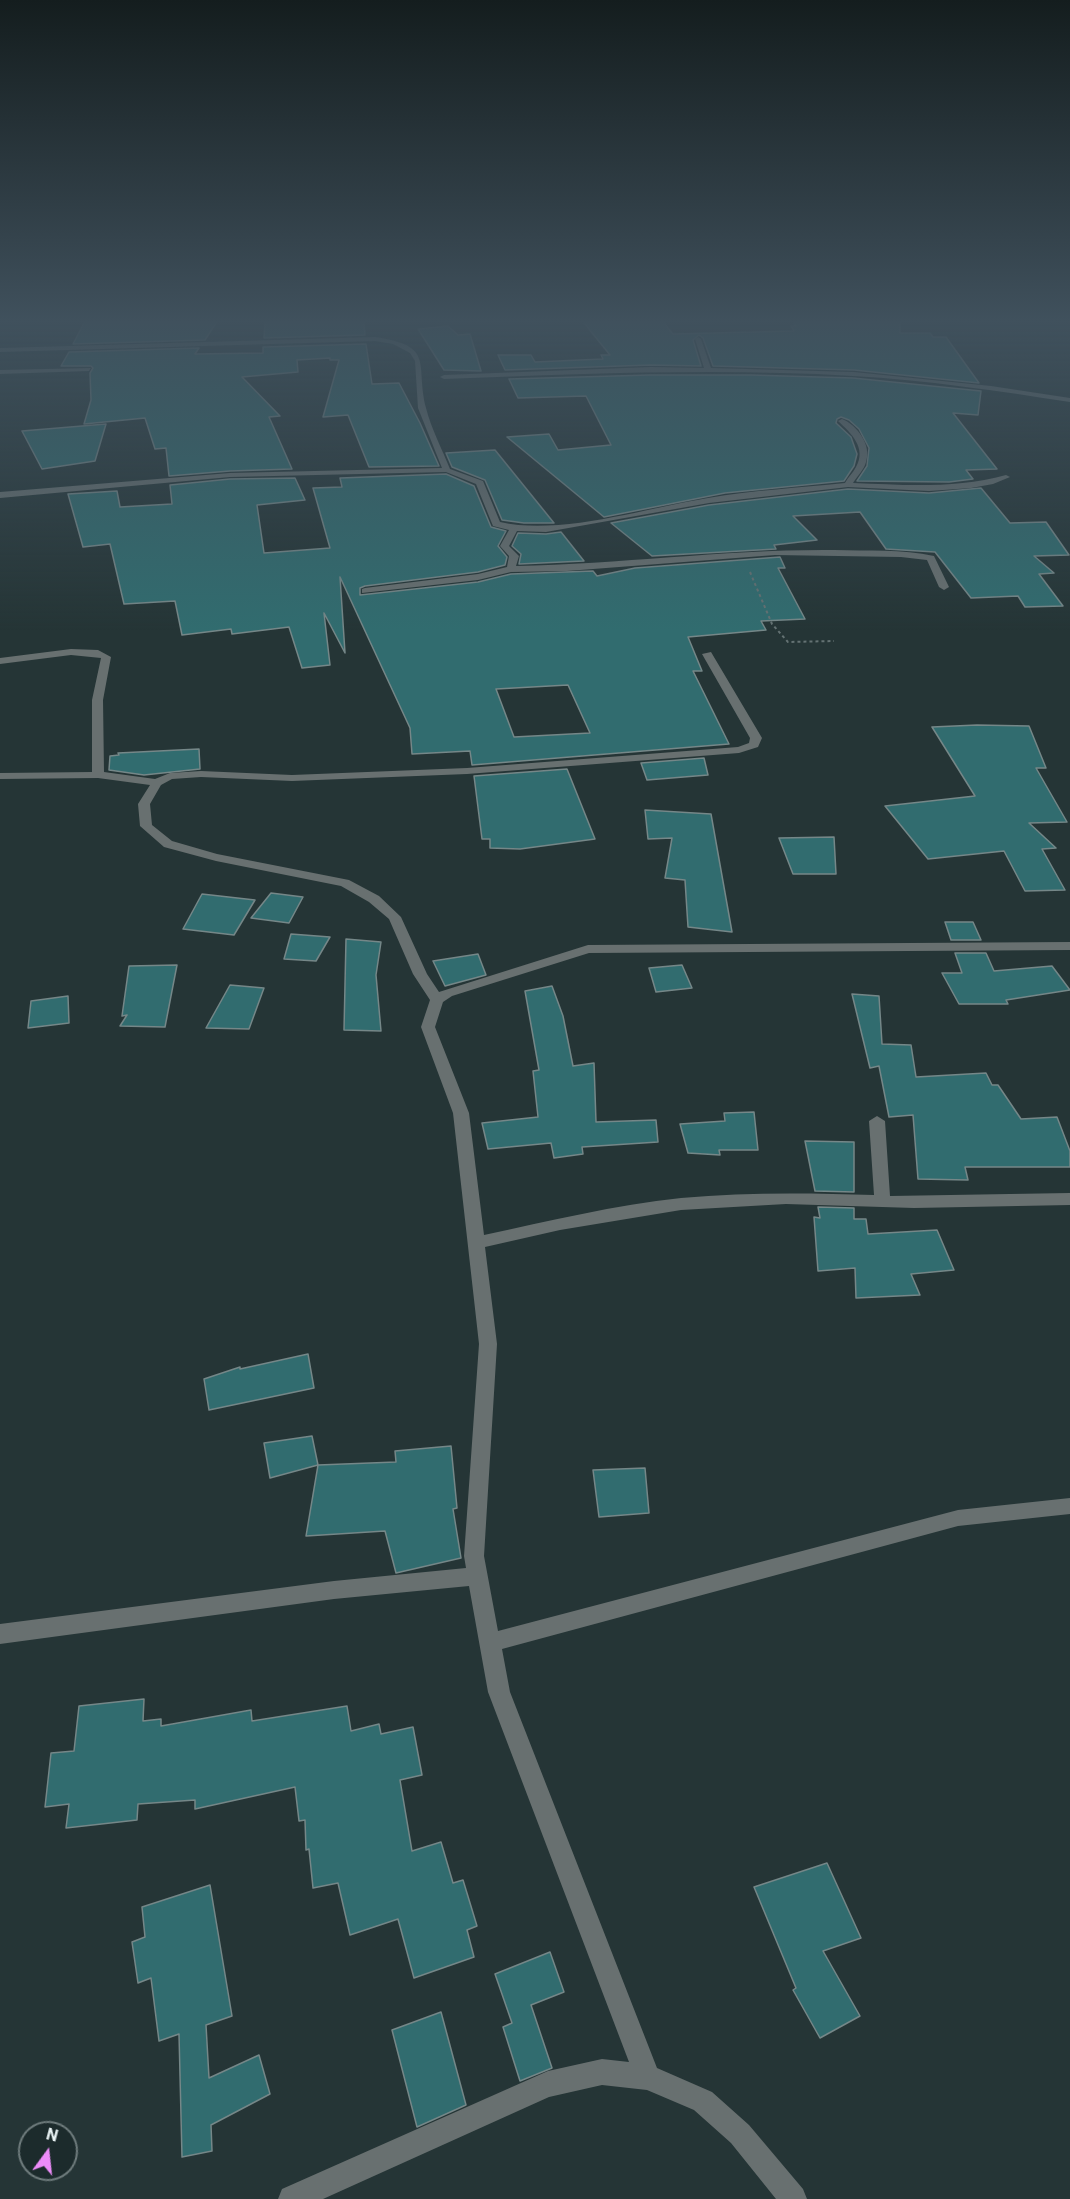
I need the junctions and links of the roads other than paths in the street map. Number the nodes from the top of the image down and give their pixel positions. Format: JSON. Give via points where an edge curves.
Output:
{"nodes":[{"id":1,"x":429,"y":426,"type":"edge"},
{"id":2,"x":849,"y":426,"type":"edge"},
{"id":3,"x":447,"y":470,"type":"junction"},
{"id":4,"x":1006,"y":477,"type":"dead end"},
{"id":5,"x":848,"y":485,"type":"junction"},
{"id":6,"x":0,"y":495,"type":"edge"},
{"id":7,"x":514,"y":528,"type":"junction"},
{"id":8,"x":511,"y":569,"type":"junction"},
{"id":9,"x":944,"y":587,"type":"dead end"},
{"id":10,"x":365,"y":591,"type":"dead end"},
{"id":11,"x":707,"y":654,"type":"dead end"},
{"id":12,"x":0,"y":661,"type":"edge"},
{"id":13,"x":98,"y":775,"type":"junction"},
{"id":14,"x":0,"y":776,"type":"edge"},
{"id":15,"x":157,"y":783,"type":"junction"},
{"id":16,"x":1070,"y":946,"type":"edge"},
{"id":17,"x":437,"y":1000,"type":"junction"},
{"id":18,"x":877,"y":1121,"type":"dead end"},
{"id":19,"x":1070,"y":1199,"type":"edge"},
{"id":20,"x":882,"y":1201,"type":"junction"},
{"id":21,"x":476,"y":1243,"type":"junction"},
{"id":22,"x":1070,"y":1506,"type":"edge"},
{"id":23,"x":477,"y":1576,"type":"junction"},
{"id":24,"x":0,"y":1634,"type":"edge"},
{"id":25,"x":490,"y":1643,"type":"junction"},
{"id":26,"x":648,"y":2077,"type":"junction"},
{"id":27,"x":292,"y":2199,"type":"edge"},
{"id":28,"x":794,"y":2199,"type":"edge"}],
"edges":[{"from":1,"to":3,"type":"street"},
{"from":2,"to":5,"type":"street","via":[[862,444],[864,455]]},
{"from":3,"to":6,"type":"street","via":[[230,475]]},
{"from":3,"to":7,"type":"street","via":[[480,483],[496,524]]},
{"from":4,"to":5,"type":"street","via":[[993,483],[955,487]]},
{"from":5,"to":7,"type":"street","via":[[709,500],[546,529]]},
{"from":7,"to":8,"type":"street","via":[[504,546],[514,556]]},
{"from":8,"to":9,"type":"street","via":[[742,555],[901,554],[931,558]]},
{"from":8,"to":10,"type":"street"},
{"from":11,"to":15,"type":"street","via":[[756,738],[754,745],[739,750],[468,771],[292,778],[201,774],[171,776]]},
{"from":12,"to":13,"type":"street","via":[[76,651],[106,657],[98,710]]},
{"from":13,"to":14,"type":"street"},
{"from":13,"to":15,"type":"street"},
{"from":15,"to":17,"type":"street","via":[[144,804],[146,826],[168,844],[345,883],[375,899],[395,917],[420,974]]},
{"from":16,"to":17,"type":"street","via":[[588,949],[447,993]]},
{"from":17,"to":21,"type":"street","via":[[428,1027],[461,1113]]},
{"from":18,"to":20,"type":"street"},
{"from":19,"to":20,"type":"street"},
{"from":20,"to":21,"type":"street","via":[[786,1198],[681,1204]]},
{"from":21,"to":23,"type":"street","via":[[488,1344],[474,1556]]},
{"from":22,"to":25,"type":"street","via":[[958,1518]]},
{"from":23,"to":24,"type":"street","via":[[334,1590]]},
{"from":23,"to":25,"type":"street"},
{"from":25,"to":26,"type":"street","via":[[499,1692]]},
{"from":26,"to":27,"type":"street","via":[[602,2073],[548,2084]]},
{"from":26,"to":28,"type":"street","via":[[703,2101],[740,2134]]}]}
